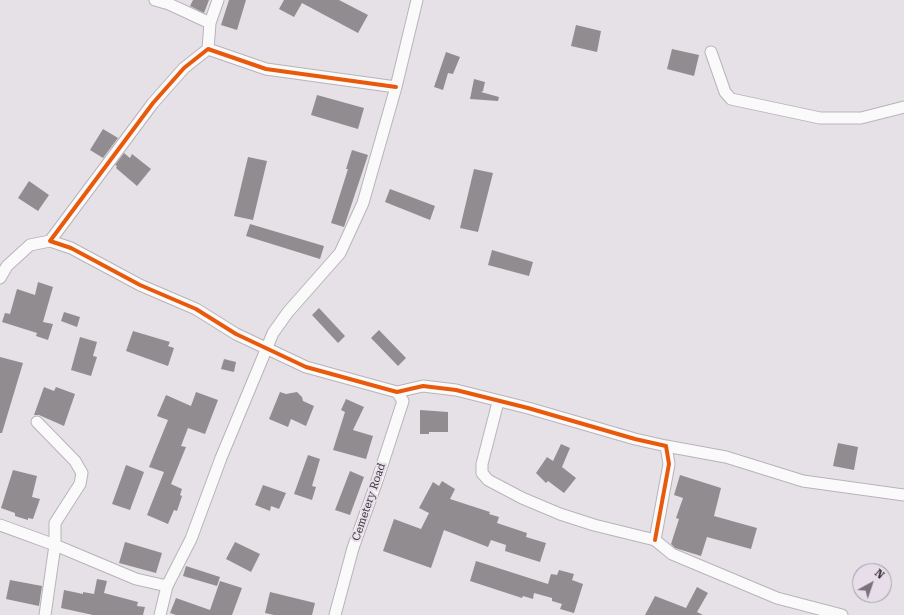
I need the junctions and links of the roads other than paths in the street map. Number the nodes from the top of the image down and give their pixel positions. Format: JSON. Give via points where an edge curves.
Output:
{"nodes":[{"id":1,"x":155,"y":0,"type":"edge"},
{"id":2,"x":218,"y":0,"type":"edge"},
{"id":3,"x":417,"y":0,"type":"edge"},
{"id":4,"x":210,"y":23,"type":"junction"},
{"id":5,"x":208,"y":49,"type":"junction"},
{"id":6,"x":711,"y":52,"type":"dead end"},
{"id":7,"x":396,"y":87,"type":"junction"},
{"id":8,"x":904,"y":107,"type":"edge"},
{"id":9,"x":50,"y":241,"type":"junction"},
{"id":10,"x":0,"y":278,"type":"edge"},
{"id":11,"x":267,"y":348,"type":"junction"},
{"id":12,"x":397,"y":392,"type":"junction"},
{"id":13,"x":498,"y":402,"type":"junction"},
{"id":14,"x":37,"y":422,"type":"dead end"},
{"id":15,"x":666,"y":446,"type":"junction"},
{"id":16,"x":904,"y":495,"type":"edge"},
{"id":17,"x":0,"y":525,"type":"edge"},
{"id":18,"x":654,"y":540,"type":"junction"},
{"id":19,"x":55,"y":545,"type":"junction"},
{"id":20,"x":168,"y":586,"type":"junction"},
{"id":21,"x":45,"y":615,"type":"edge"},
{"id":22,"x":160,"y":615,"type":"edge"},
{"id":23,"x":335,"y":615,"type":"edge"},
{"id":24,"x":842,"y":615,"type":"edge"}],
"edges":[{"from":1,"to":4,"type":"street"},
{"from":2,"to":4,"type":"street"},
{"from":3,"to":7,"type":"street"},
{"from":4,"to":5,"type":"street"},
{"from":5,"to":7,"type":"street","via":[[266,69]]},
{"from":5,"to":9,"type":"street","via":[[184,68],[153,103]]},
{"from":6,"to":8,"type":"street","via":[[725,92],[731,99],[820,118],[861,118]]},
{"from":7,"to":11,"type":"street","via":[[363,203],[340,253],[288,312],[273,333]]},
{"from":9,"to":10,"type":"street","via":[[30,245],[8,266]]},
{"from":9,"to":11,"type":"street","via":[[71,248],[140,285],[196,309],[236,334]]},
{"from":11,"to":12,"type":"street","via":[[306,367]]},
{"from":11,"to":20,"type":"street","via":[[221,458],[191,539]]},
{"from":12,"to":13,"type":"street","via":[[423,386],[456,390]]},
{"from":12,"to":23,"type":"street","name":"Cemetery Road","via":[[402,401],[353,548]]},
{"from":13,"to":15,"type":"street"},
{"from":13,"to":18,"type":"street","via":[[482,464],[482,473],[488,480],[560,514]]},
{"from":14,"to":19,"type":"street","via":[[75,461],[82,473],[80,484],[54,523]]},
{"from":15,"to":16,"type":"street","via":[[726,457],[803,481]]},
{"from":15,"to":18,"type":"street","via":[[669,464]]},
{"from":17,"to":19,"type":"street"},
{"from":18,"to":24,"type":"street","via":[[672,554],[777,598]]},
{"from":19,"to":20,"type":"street","via":[[136,579]]},
{"from":19,"to":21,"type":"street"},
{"from":20,"to":22,"type":"street"}]}
